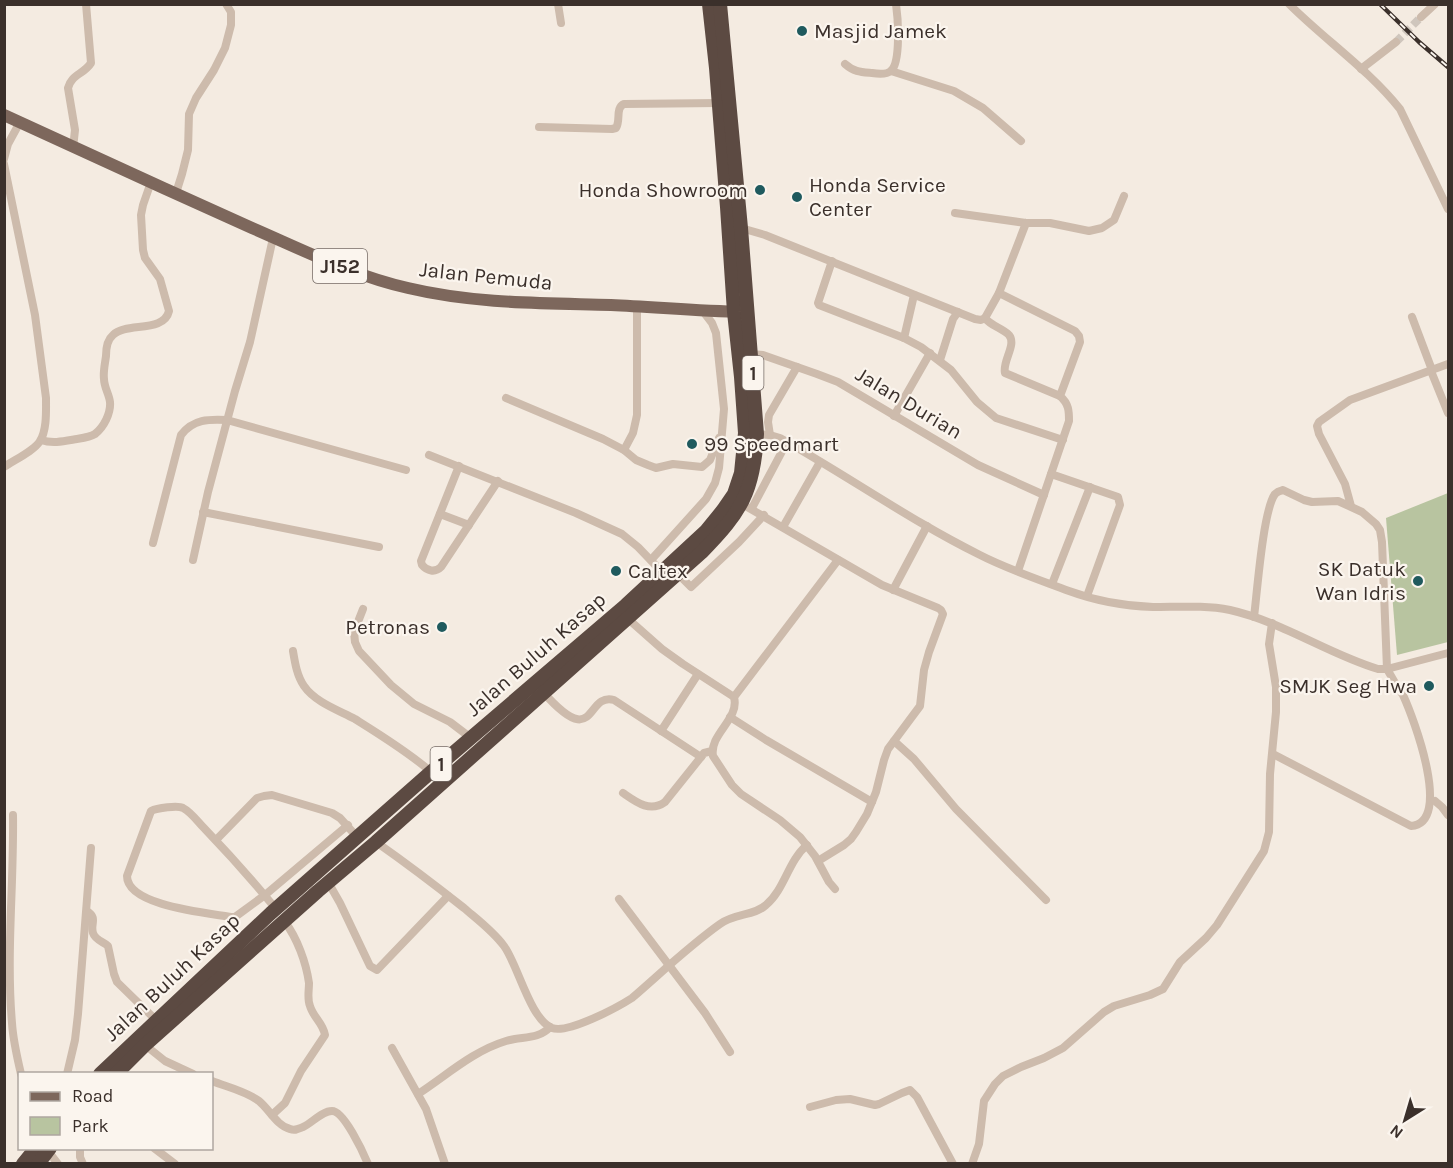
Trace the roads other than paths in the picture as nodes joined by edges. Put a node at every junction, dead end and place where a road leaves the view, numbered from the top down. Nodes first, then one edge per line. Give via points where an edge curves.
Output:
1 (86, 4) edge
2 (226, 4) edge
3 (558, 4) edge
4 (709, 4) edge
5 (720, 4) edge
6 (896, 4) edge
7 (1289, 4) edge
8 (1435, 4) edge
9 (1421, 17) tunnel mouth
10 (561, 23) dead end
11 (1396, 42) tunnel mouth
12 (845, 64) dead end
13 (1361, 69) junction
14 (891, 71) junction
15 (718, 103) junction
16 (4, 115) edge
17 (20, 122) junction
18 (539, 127) dead end
19 (1021, 141) dead end
20 (73, 148) junction
21 (4, 159) edge
22 (4, 164) edge
23 (151, 182) junction
24 (176, 193) junction
25 (1124, 196) dead end
26 (1449, 209) edge
27 (955, 213) dead end
28 (1026, 223) junction
29 (741, 228) junction
30 (273, 238) junction
31 (832, 261) junction
32 (999, 293) junction
33 (914, 295) junction
34 (637, 306) junction
35 (702, 310) junction
36 (740, 312) junction
37 (958, 312) junction
38 (1412, 317) dead end
39 (985, 318) junction
40 (904, 338) junction
41 (930, 353) junction
42 (751, 354) junction
43 (940, 360) junction
44 (1449, 364) edge
45 (797, 367) junction
46 (1432, 370) junction
47 (1060, 396) junction
48 (506, 398) dead end
49 (1449, 413) edge
50 (894, 416) junction
51 (227, 420) junction
52 (722, 430) junction
53 (757, 434) junction
54 (41, 440) junction
55 (1063, 440) junction
56 (787, 442) junction
57 (624, 450) junction
58 (429, 455) dead end
59 (820, 462) junction
60 (459, 466) junction
61 (4, 467) edge
62 (406, 470) dead end
63 (1051, 474) junction
64 (498, 481) junction
65 (1090, 487) junction
66 (1044, 495) junction
67 (747, 506) junction
68 (1351, 506) junction
69 (203, 512) junction
70 (440, 514) junction
71 (764, 515) junction
72 (469, 525) junction
73 (927, 526) junction
74 (783, 527) junction
75 (153, 543) dead end
76 (379, 547) dead end
77 (193, 560) dead end
78 (838, 560) junction
79 (651, 561) junction
80 (1018, 571) junction
81 (662, 572) junction
82 (677, 573) junction
83 (1052, 584) junction
84 (893, 590) junction
85 (1087, 596) junction
86 (363, 609) dead end
87 (1254, 617) junction
88 (627, 618) junction
89 (1272, 623) junction
90 (293, 651) dead end
91 (1449, 653) edge
92 (1387, 669) junction
93 (698, 674) junction
94 (543, 692) junction
95 (734, 697) junction
96 (729, 717) junction
97 (661, 730) junction
98 (471, 738) junction
99 (894, 741) junction
100 (712, 751) junction
101 (1273, 754) junction
102 (700, 756) junction
103 (431, 772) junction
104 (623, 793) dead end
105 (1435, 801) junction
106 (872, 802) junction
107 (13, 815) dead end
108 (1449, 815) edge
109 (348, 825) junction
110 (358, 838) junction
111 (216, 840) junction
112 (376, 842) junction
113 (807, 844) junction
114 (91, 848) dead end
115 (818, 861) junction
116 (328, 882) junction
117 (835, 888) dead end
118 (265, 895) junction
119 (292, 895) junction
120 (448, 896) junction
121 (619, 899) dead end
122 (1046, 900) dead end
123 (303, 905) junction
124 (87, 911) junction
125 (271, 913) junction
126 (281, 925) junction
127 (669, 966) junction
128 (7, 997) edge
129 (156, 1020) junction
130 (550, 1027) junction
131 (145, 1046) junction
132 (392, 1048) dead end
133 (730, 1052) dead end
134 (21, 1072) edge
135 (67, 1072) edge
136 (102, 1072) edge
137 (119, 1072) edge
138 (189, 1072) edge
139 (213, 1081) edge
140 (418, 1094) junction
141 (810, 1107) dead end
142 (272, 1114) junction
143 (43, 1150) edge
144 (44, 1150) edge
145 (45, 1150) edge
146 (155, 1150) edge
147 (23, 1164) edge
148 (38, 1164) edge
149 (58, 1164) edge
150 (175, 1164) edge
151 (368, 1164) edge
152 (445, 1164) edge
153 (953, 1164) edge
154 (972, 1164) edge

1 - 20 street via 91,63 73,77 68,88 75,130
2 - 24 street via 231,12 231,25 225,48 189,114 188,150
3 - 10 street
4 - 15 highway, Jalan Buluh Kasap / 1
5 - 29 highway, Jalan Buluh Kasap / 1
6 - 14 street via 896,60
7 - 13 street
8 - 9 street
11 - 13 street
12 - 14 street via 858,72
13 - 26 street via 1400,109
14 - 19 street via 954,91 983,108
15 - 18 street via 624,104 619,109 619,124 612,129
15 - 36 highway, Jalan Buluh Kasap / 1
16 - 17 main road, Jalan Pemuda / J152
17 - 20 main road, Jalan Pemuda / J152
17 - 21 street
20 - 23 main road, Jalan Pemuda / J152
22 - 54 street via 35,315 45,388
23 - 24 main road, Jalan Pemuda / J152
23 - 54 street via 141,215 143,250 160,279 168,316 157,324 112,335 106,348 104,379 110,411 95,434 54,443
24 - 30 main road, Jalan Pemuda / J152
25 - 28 street via 1114,220 1102,228 1089,231 1050,223
27 - 28 street
28 - 32 street
29 - 31 street
29 - 36 highway, Jalan Buluh Kasap / 1
30 - 34 main road, Jalan Pemuda / J152 via 339,266 408,288 494,301
30 - 51 street
31 - 33 street
31 - 40 street via 819,305
32 - 39 street
32 - 47 street via 1075,330 1079,336
33 - 37 street
33 - 40 street
34 - 35 main road, Jalan Pemuda / J152
34 - 57 street via 638,404 633,433
35 - 36 main road, Jalan Pemuda / J152
35 - 52 street via 716,333 724,408
36 - 42 highway, Jalan Buluh Kasap / 1
36 - 53 highway, Jalan Buluh Kasap / 1 via 741,378
37 - 39 street via 975,319
37 - 43 street
38 - 46 street
39 - 47 street via 1012,341 1005,373
40 - 41 street
41 - 43 street
41 - 50 street
42 - 45 street, Jalan Durian
42 - 53 highway, Jalan Buluh Kasap / 1
43 - 55 street via 990,415
44 - 46 street
45 - 50 street, Jalan Durian via 835,381
45 - 53 street via 768,422
46 - 49 street
46 - 68 street via 1350,400 1319,422 1319,434 1345,484
47 - 55 street via 1069,409
48 - 57 street
50 - 66 street, Jalan Durian via 978,465
51 - 62 street
51 - 69 street
51 - 75 street via 208,419 186,428 181,435
52 - 57 street via 710,460 702,467 673,464 656,468
52 - 79 street via 715,483
53 - 56 street
53 - 67 highway, Jalan Buluh Kasap / 1
53 - 81 highway, Jalan Buluh Kasap / 1 via 734,494 723,510
54 - 61 street
55 - 63 street
56 - 59 street
56 - 67 street
58 - 60 street
59 - 73 street
59 - 74 street
60 - 64 street
60 - 70 street
63 - 65 street
63 - 66 street
64 - 72 street
64 - 79 street via 622,534
65 - 83 street
65 - 85 street via 1118,497 1120,505
66 - 80 street
67 - 71 street
67 - 82 highway, Jalan Buluh Kasap / 1
68 - 87 street via 1333,500 1312,502 1283,490 1275,494 1264,537
68 - 92 street via 1371,518 1380,530
69 - 76 street
69 - 77 street
70 - 72 street
70 - 72 street via 421,561 432,571 441,567
71 - 74 street
71 - 82 street via 691,586
73 - 80 street
73 - 84 street
74 - 78 street
78 - 84 street
78 - 95 street
79 - 81 street
80 - 83 street
81 - 98 highway, Jalan Buluh Kasap / 1
82 - 88 highway, Jalan Buluh Kasap / 1
83 - 85 street
84 - 99 street via 938,608 943,614 924,670 920,706
85 - 87 street via 1136,606 1209,606
86 - 98 street via 354,632 363,656 414,704
87 - 89 street
88 - 93 street
88 - 94 highway, Jalan Buluh Kasap / 1
89 - 92 street via 1370,666
89 - 101 street via 1269,644 1276,687
90 - 103 street via 300,680 315,697
91 - 92 street
92 - 105 street via 1403,694 1426,753
93 - 95 street
93 - 97 street
94 - 97 street via 574,719 585,719 608,698
94 - 112 highway, Jalan Buluh Kasap / 1
95 - 96 street
96 - 100 street
96 - 106 street
97 - 102 street
98 - 103 highway, Jalan Buluh Kasap / 1
99 - 106 street
99 - 122 street
100 - 102 street
100 - 113 street via 736,789
101 - 105 street via 1411,826 1419,826 1430,817
101 - 154 street via 1267,842 1217,925 1180,962 1163,989 1114,1006 1062,1048 1003,1076 984,1101 979,1144
102 - 104 street via 661,805 645,806
103 - 110 highway, Jalan Buluh Kasap / 1
105 - 108 street
106 - 115 street via 851,839
107 - 128 street
109 - 110 street
109 - 111 street via 332,813 264,796 257,798
109 - 118 street
110 - 119 highway, Jalan Buluh Kasap / 1
111 - 118 street
111 - 118 street via 185,809 154,809 127,880 140,894 167,906 231,917
112 - 116 highway, Jalan Buluh Kasap / 1
112 - 120 street
113 - 115 street
113 - 127 street via 765,906 722,923
114 - 124 street
115 - 117 street
116 - 120 street via 370,966 377,970
116 - 123 highway, Jalan Buluh Kasap / 1
118 - 125 street
119 - 123 highway via 293,903
119 - 125 highway, Jalan Buluh Kasap / 1
120 - 130 street via 504,945 537,1014
121 - 127 street
123 - 126 highway, Jalan Buluh Kasap / 1
124 - 129 street via 93,916 93,933 108,946 117,982
124 - 135 street via 76,1033
125 - 126 highway
125 - 129 highway, Jalan Buluh Kasap / 1
126 - 131 highway, Jalan Buluh Kasap / 1
126 - 142 street via 290,928 299,949 308,975 309,1005 325,1035 285,1103
127 - 130 street via 609,1012 565,1028
127 - 133 street
128 - 134 street
129 - 136 highway, Jalan Buluh Kasap / 1
130 - 140 street via 539,1035 489,1047
131 - 137 highway, Jalan Buluh Kasap / 1
131 - 138 street
132 - 140 street
139 - 142 street via 253,1097
140 - 152 street
141 - 153 street via 850,1099 875,1105 910,1090
142 - 151 street via 286,1128 295,1130 326,1112 336,1112
143 - 147 highway
144 - 148 highway
145 - 149 street
146 - 150 street

